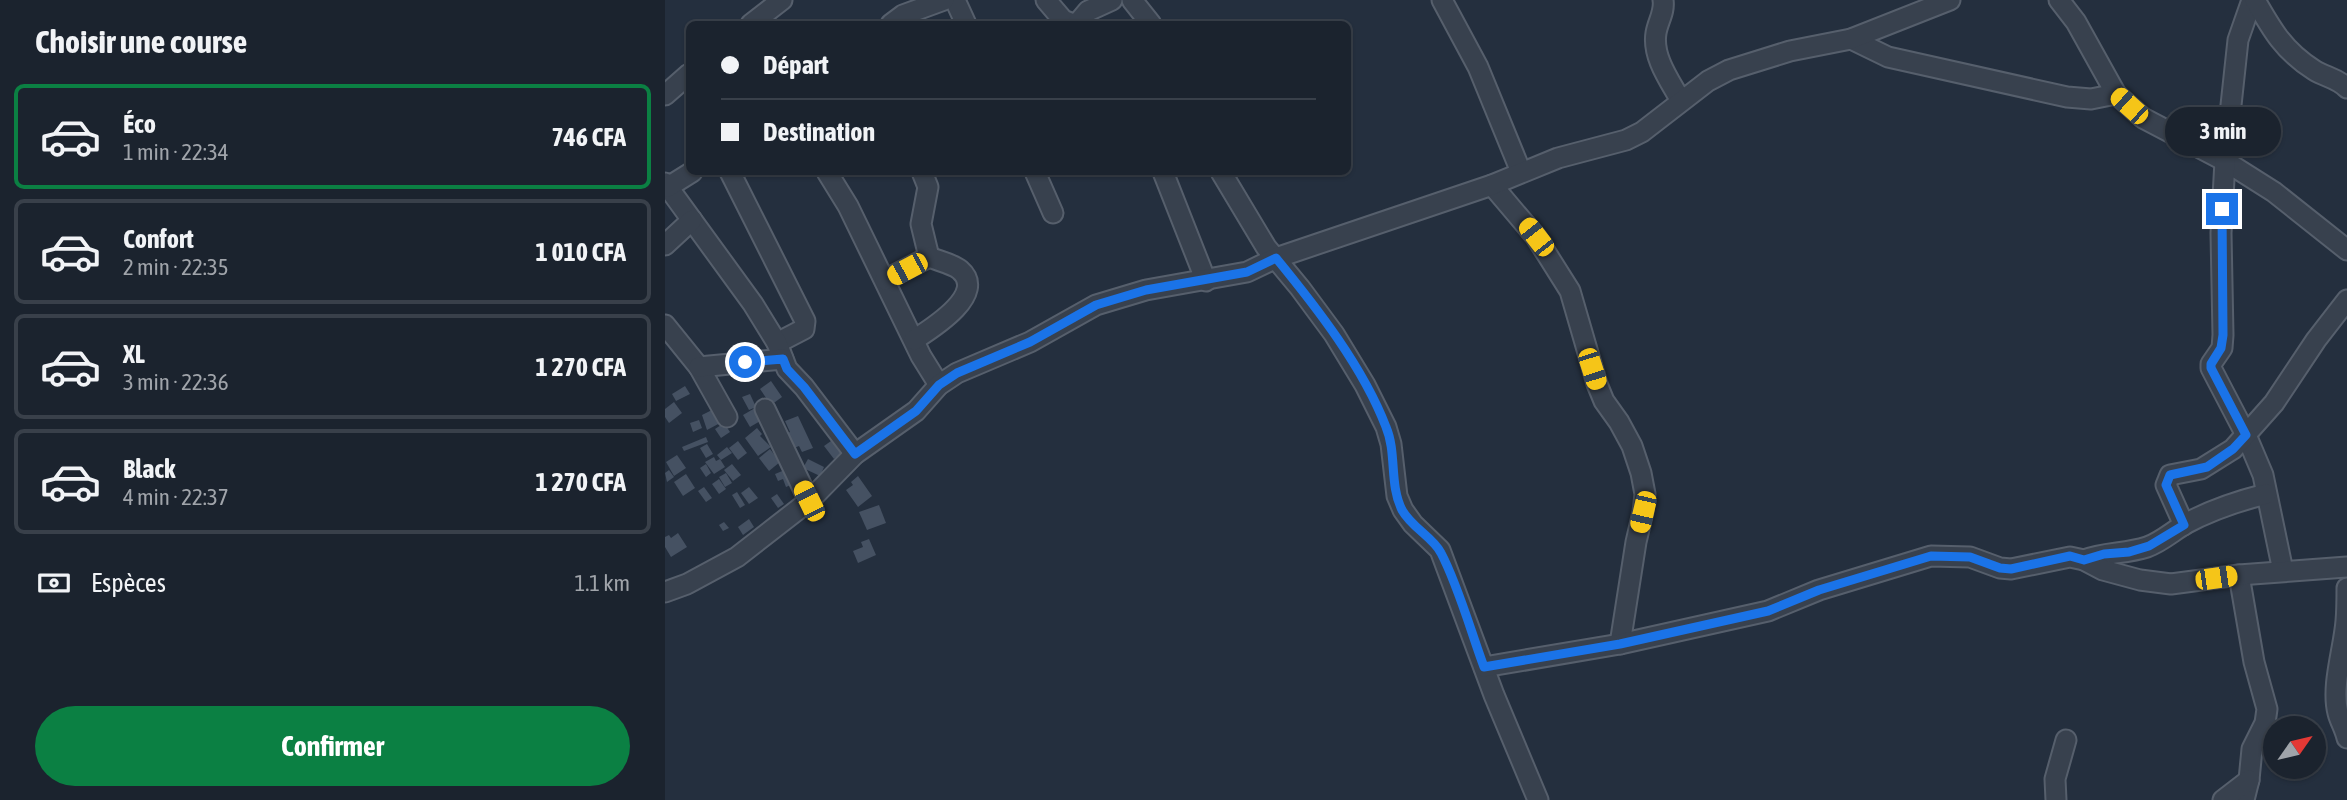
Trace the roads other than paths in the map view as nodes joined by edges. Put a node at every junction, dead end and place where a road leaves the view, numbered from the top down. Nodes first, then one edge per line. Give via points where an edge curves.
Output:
1 (782, 0) edge
2 (944, 0) edge
3 (955, 0) edge
4 (1046, 0) edge
5 (1112, 0) edge
6 (1442, 0) edge
7 (1663, 0) edge
8 (1950, 0) edge
9 (2059, 0) edge
10 (2254, 0) edge
11 (1131, 1) edge
12 (755, 21) edge
13 (895, 21) edge
14 (964, 21) edge
15 (1066, 21) edge
16 (1078, 21) edge
17 (1148, 21) edge
18 (1851, 39) junction
19 (686, 77) edge
20 (2347, 88) edge
21 (2116, 94) junction
22 (665, 95) edge
23 (1681, 101) junction
24 (2225, 161) junction
25 (1521, 172) junction
26 (686, 175) edge
27 (732, 175) edge
28 (829, 175) edge
29 (923, 175) edge
30 (1038, 175) edge
31 (1164, 175) edge
32 (1223, 175) edge
33 (667, 185) edge
34 (1492, 185) junction
35 (1053, 213) dead end
36 (692, 220) junction
37 (665, 245) edge
38 (2347, 250) edge
39 (929, 257) junction
40 (1276, 258) junction
41 (885, 280) junction
42 (1206, 281) junction
43 (2347, 300) edge
44 (665, 325) edge
45 (914, 340) junction
46 (780, 351) junction
47 (699, 367) junction
48 (939, 385) junction
49 (765, 409) dead end
50 (727, 417) dead end
51 (2246, 435) junction
52 (855, 454) junction
53 (2266, 494) junction
54 (809, 501) junction
55 (2184, 525) junction
56 (2084, 560) junction
57 (2347, 567) edge
58 (2283, 571) junction
59 (2239, 575) junction
60 (2347, 588) edge
61 (665, 592) edge
62 (1620, 644) junction
63 (1484, 667) junction
64 (2347, 738) edge
65 (2066, 740) dead end
66 (2249, 780) junction
67 (1538, 800) edge
68 (2056, 800) edge
69 (2223, 800) edge
70 (2244, 800) edge

1 - 12 street
2 - 13 street
3 - 14 street
4 - 15 street
5 - 16 street
6 - 25 street via 1478,67
7 - 23 street via 1654,42
8 - 18 street
9 - 21 street
10 - 20 street via 2291,55
10 - 24 street via 2238,40
11 - 17 street
18 - 21 street via 1888,57 2067,97
18 - 23 street via 1728,69
19 - 22 street
21 - 24 street via 2143,118
23 - 25 street via 1626,140
24 - 38 street via 2274,192
24 - 51 street via 2223,335 2211,368
25 - 34 street
26 - 33 street
27 - 46 street via 805,321 804,329
28 - 41 street
29 - 39 street via 928,187 921,224
30 - 35 street
31 - 42 street
32 - 40 street
33 - 36 street
34 - 40 street
34 - 62 street via 1536,237 1570,291 1597,384 1632,446 1641,473 1643,512
36 - 37 street
36 - 46 street
39 - 41 street
39 - 45 street via 959,269 966,278 967,295 939,324
40 - 42 street via 1247,272
40 - 63 street via 1365,385 1391,444 1397,496 1413,524 1440,550
41 - 45 street
42 - 48 street via 1146,290 1096,305
43 - 51 street
44 - 47 street
45 - 48 street
46 - 47 street
46 - 52 street via 787,369
47 - 50 street
48 - 52 street via 916,411
49 - 54 street
51 - 53 street
51 - 55 street via 2207,467 2170,475 2166,485
52 - 54 street
53 - 55 street via 2231,503
53 - 58 street
54 - 61 street via 737,557
55 - 56 street via 2149,546
56 - 59 street via 2103,570 2171,584
56 - 62 street via 2070,556 2011,569 1970,557 1931,556 1819,590 1768,611
57 - 58 street
58 - 59 street
59 - 66 street via 2267,709 2252,749
60 - 64 street via 2337,701
62 - 63 street
63 - 67 street
65 - 68 street via 2055,779
66 - 69 street
66 - 70 street

